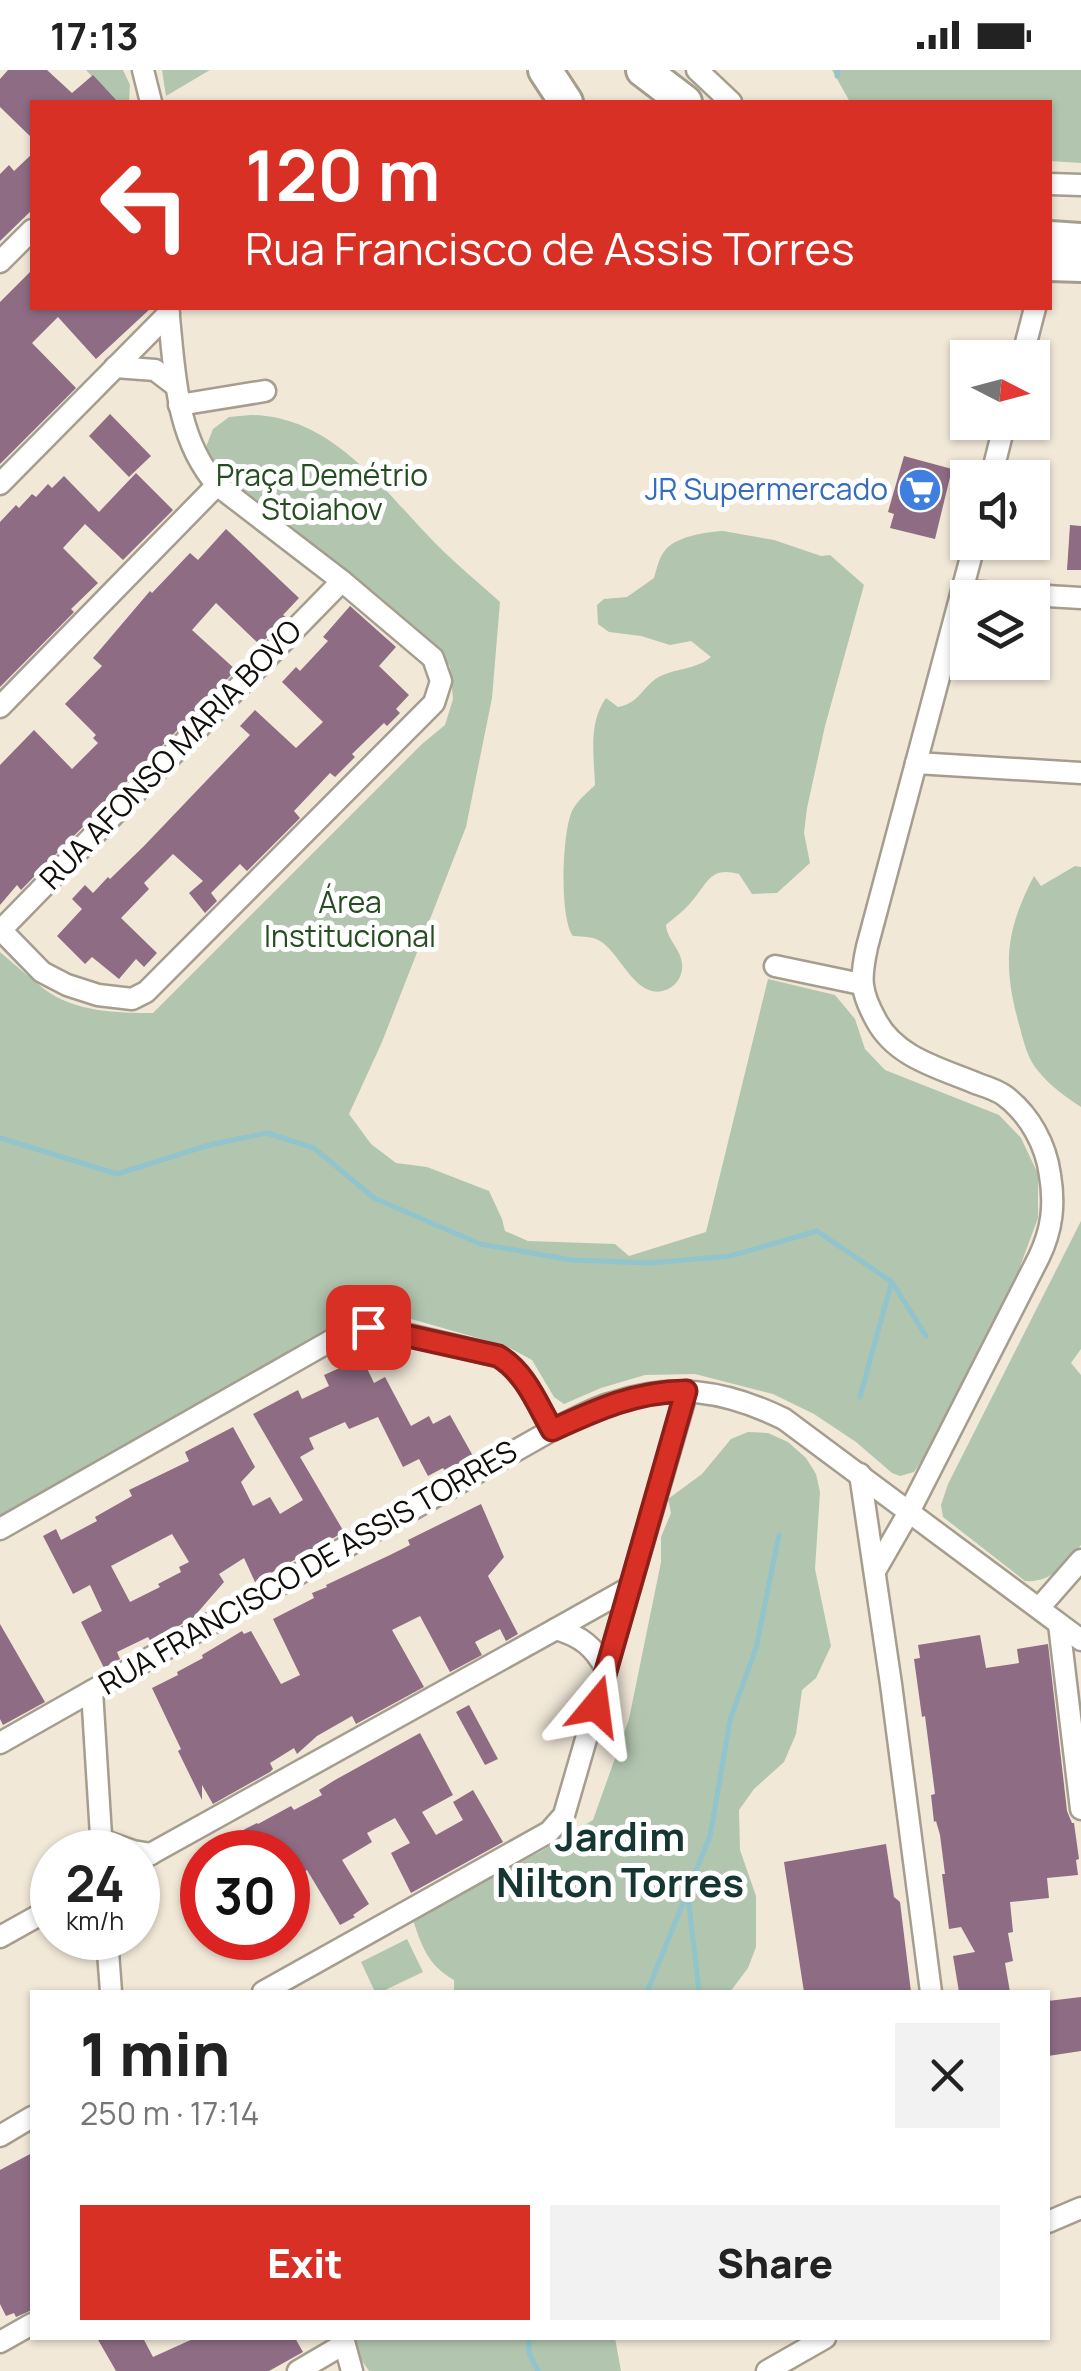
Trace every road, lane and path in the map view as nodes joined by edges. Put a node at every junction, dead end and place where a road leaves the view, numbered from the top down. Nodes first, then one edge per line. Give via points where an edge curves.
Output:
1 (143, 70) edge
2 (545, 70) edge
3 (697, 70) edge
4 (649, 82) edge
5 (150, 100) edge
6 (565, 100) edge
7 (681, 100) edge
8 (729, 100) edge
9 (1052, 184) edge
10 (1081, 185) edge
11 (30, 232) edge
12 (1052, 238) edge
13 (1081, 240) edge
14 (0, 262) edge
15 (1052, 264) edge
16 (1081, 265) edge
17 (168, 310) edge
18 (1034, 310) edge
19 (1027, 340) edge
20 (115, 367) junction
21 (265, 391) dead end
22 (177, 396) junction
23 (0, 484) edge
24 (217, 485) junction
25 (342, 581) junction
26 (1050, 596) edge
27 (1081, 598) edge
28 (950, 638) edge
29 (0, 707) edge
30 (916, 763) junction
31 (1081, 772) edge
32 (0, 930) edge
33 (775, 966) dead end
34 (861, 984) junction
35 (686, 1391) junction
36 (552, 1430) junction
37 (860, 1474) junction
38 (910, 1512) junction
39 (0, 1529) edge
40 (1081, 1560) edge
41 (875, 1571) junction
42 (629, 1588) junction
43 (1038, 1608) junction
44 (1058, 1624) junction
45 (556, 1629) junction
46 (1081, 1640) edge
47 (606, 1669) junction
48 (92, 1691) junction
49 (1074, 1695) edge
50 (0, 1743) edge
51 (1081, 1809) edge
52 (101, 1830) edge
53 (160, 1848) edge
54 (30, 1920) edge
55 (0, 1937) edge
56 (109, 1960) edge
57 (111, 1990) edge
58 (272, 1990) edge
59 (931, 1990) edge
60 (30, 2118) edge
61 (0, 2136) edge
62 (1081, 2208) edge
63 (1050, 2221) edge
64 (30, 2325) edge
65 (822, 2340) edge
66 (343, 2341) edge
67 (0, 2342) edge
68 (298, 2371) edge
69 (352, 2371) edge
70 (766, 2371) edge

1 - 5 street
2 - 6 main road
3 - 8 street
4 - 7 main road
9 - 10 street
11 - 14 street
12 - 13 main road
15 - 16 main road
17 - 20 street
17 - 22 street
18 - 19 street
20 - 22 street via 154,370
20 - 23 street
21 - 22 street
22 - 24 street via 202,468
24 - 25 street
24 - 29 street
25 - 32 street, RUA AFONSO MARIA BOVO
25 - 32 street via 433,658 441,681 434,702 146,992 132,999 67,985 42,972
26 - 27 street
28 - 30 street
30 - 31 street
30 - 34 street
33 - 34 street
34 - 38 street via 896,1046 1002,1094 1020,1109 1043,1149 1053,1191 1048,1238
35 - 36 street, RUA FRANCISCO DE ASSIS TORRES via 607,1404
35 - 37 street, RUA FRANCISCO DE ASSIS TORRES via 757,1406
35 - 42 street
36 - 39 street via 521,1375 498,1356 355,1328
36 - 48 street, RUA FRANCISCO DE ASSIS TORRES
37 - 38 street, RUA FRANCISCO DE ASSIS TORRES
37 - 41 street
38 - 41 street
38 - 43 street, RUA FRANCISCO DE ASSIS TORRES
40 - 43 street
41 - 59 street
42 - 45 street
42 - 47 street
43 - 44 street, RUA FRANCISCO DE ASSIS TORRES
44 - 46 street, RUA FRANCISCO DE ASSIS TORRES
44 - 49 street
45 - 47 street via 576,1634
45 - 53 street
47 - 58 street via 564,1815 550,1832
48 - 50 street, RUA FRANCISCO DE ASSIS TORRES
48 - 52 street
49 - 51 street
54 - 55 street
56 - 57 street
60 - 61 street
62 - 63 street
64 - 67 street
65 - 70 street
66 - 68 street
66 - 69 street

